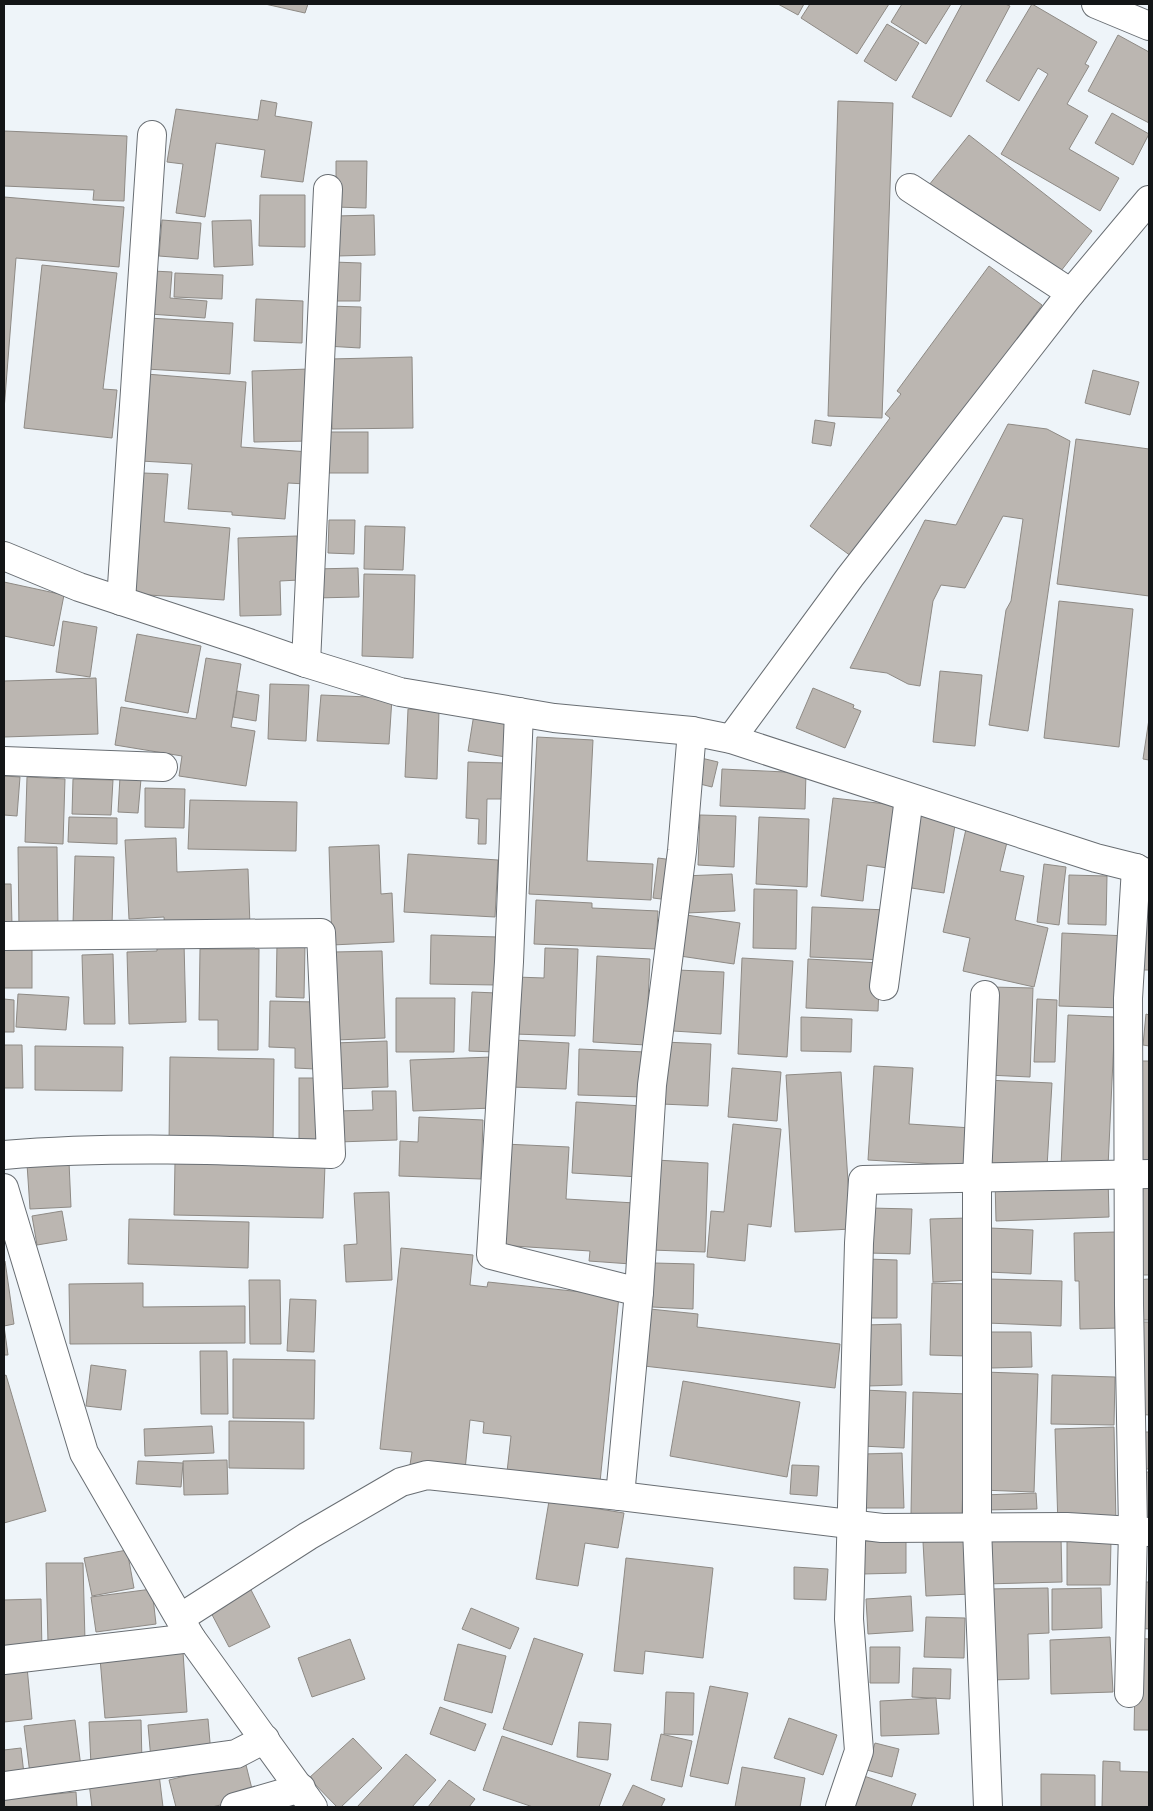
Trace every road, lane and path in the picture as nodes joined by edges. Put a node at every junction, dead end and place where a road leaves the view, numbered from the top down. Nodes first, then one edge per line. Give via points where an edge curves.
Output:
1 (1096, 4) edge
2 (1149, 26) edge
3 (152, 135) dead end
4 (910, 188) dead end
5 (328, 189) dead end
6 (1149, 200) edge
7 (1071, 293) junction
8 (4, 556) edge
9 (121, 601) junction
10 (306, 663) junction
11 (518, 712) junction
12 (692, 731) junction
13 (731, 739) junction
14 (4, 761) edge
15 (163, 767) dead end
16 (909, 798) junction
17 (1143, 871) edge
18 (4, 936) edge
19 (884, 986) dead end
20 (985, 996) dead end
21 (4, 1155) edge
22 (1139, 1174) edge
23 (976, 1179) junction
24 (4, 1188) edge
25 (640, 1292) junction
26 (620, 1496) junction
27 (851, 1524) junction
28 (976, 1528) junction
29 (1141, 1532) edge
30 (186, 1628) junction
31 (4, 1660) edge
32 (1129, 1693) dead end
33 (265, 1739) junction
34 (4, 1786) edge
35 (305, 1800) edge
36 (235, 1807) edge
37 (840, 1807) edge
38 (988, 1807) edge

1 - 2 street
3 - 9 street
4 - 7 street
5 - 10 street
6 - 7 street
7 - 13 street via 850,577
8 - 9 street
9 - 10 street
10 - 11 street via 400,692
11 - 12 street
11 - 25 street via 509,962 491,1256
12 - 13 street
12 - 25 street via 682,851 652,1085
13 - 16 street
14 - 15 street
16 - 17 street
16 - 19 street
17 - 22 street via 1128,998
18 - 21 street via 321,934 331,1154 192,1149
20 - 23 street
22 - 23 street
22 - 29 street via 1129,1304
23 - 27 street via 863,1180
23 - 28 street
24 - 30 street via 84,1453
25 - 26 street
26 - 27 street
26 - 30 street via 427,1475 400,1482 308,1536
27 - 28 street via 882,1528
27 - 37 street via 849,1620 858,1751
28 - 29 street via 1067,1527
28 - 38 street
29 - 32 street
30 - 31 street
30 - 33 street
33 - 34 street via 236,1754
33 - 35 street
35 - 36 street

